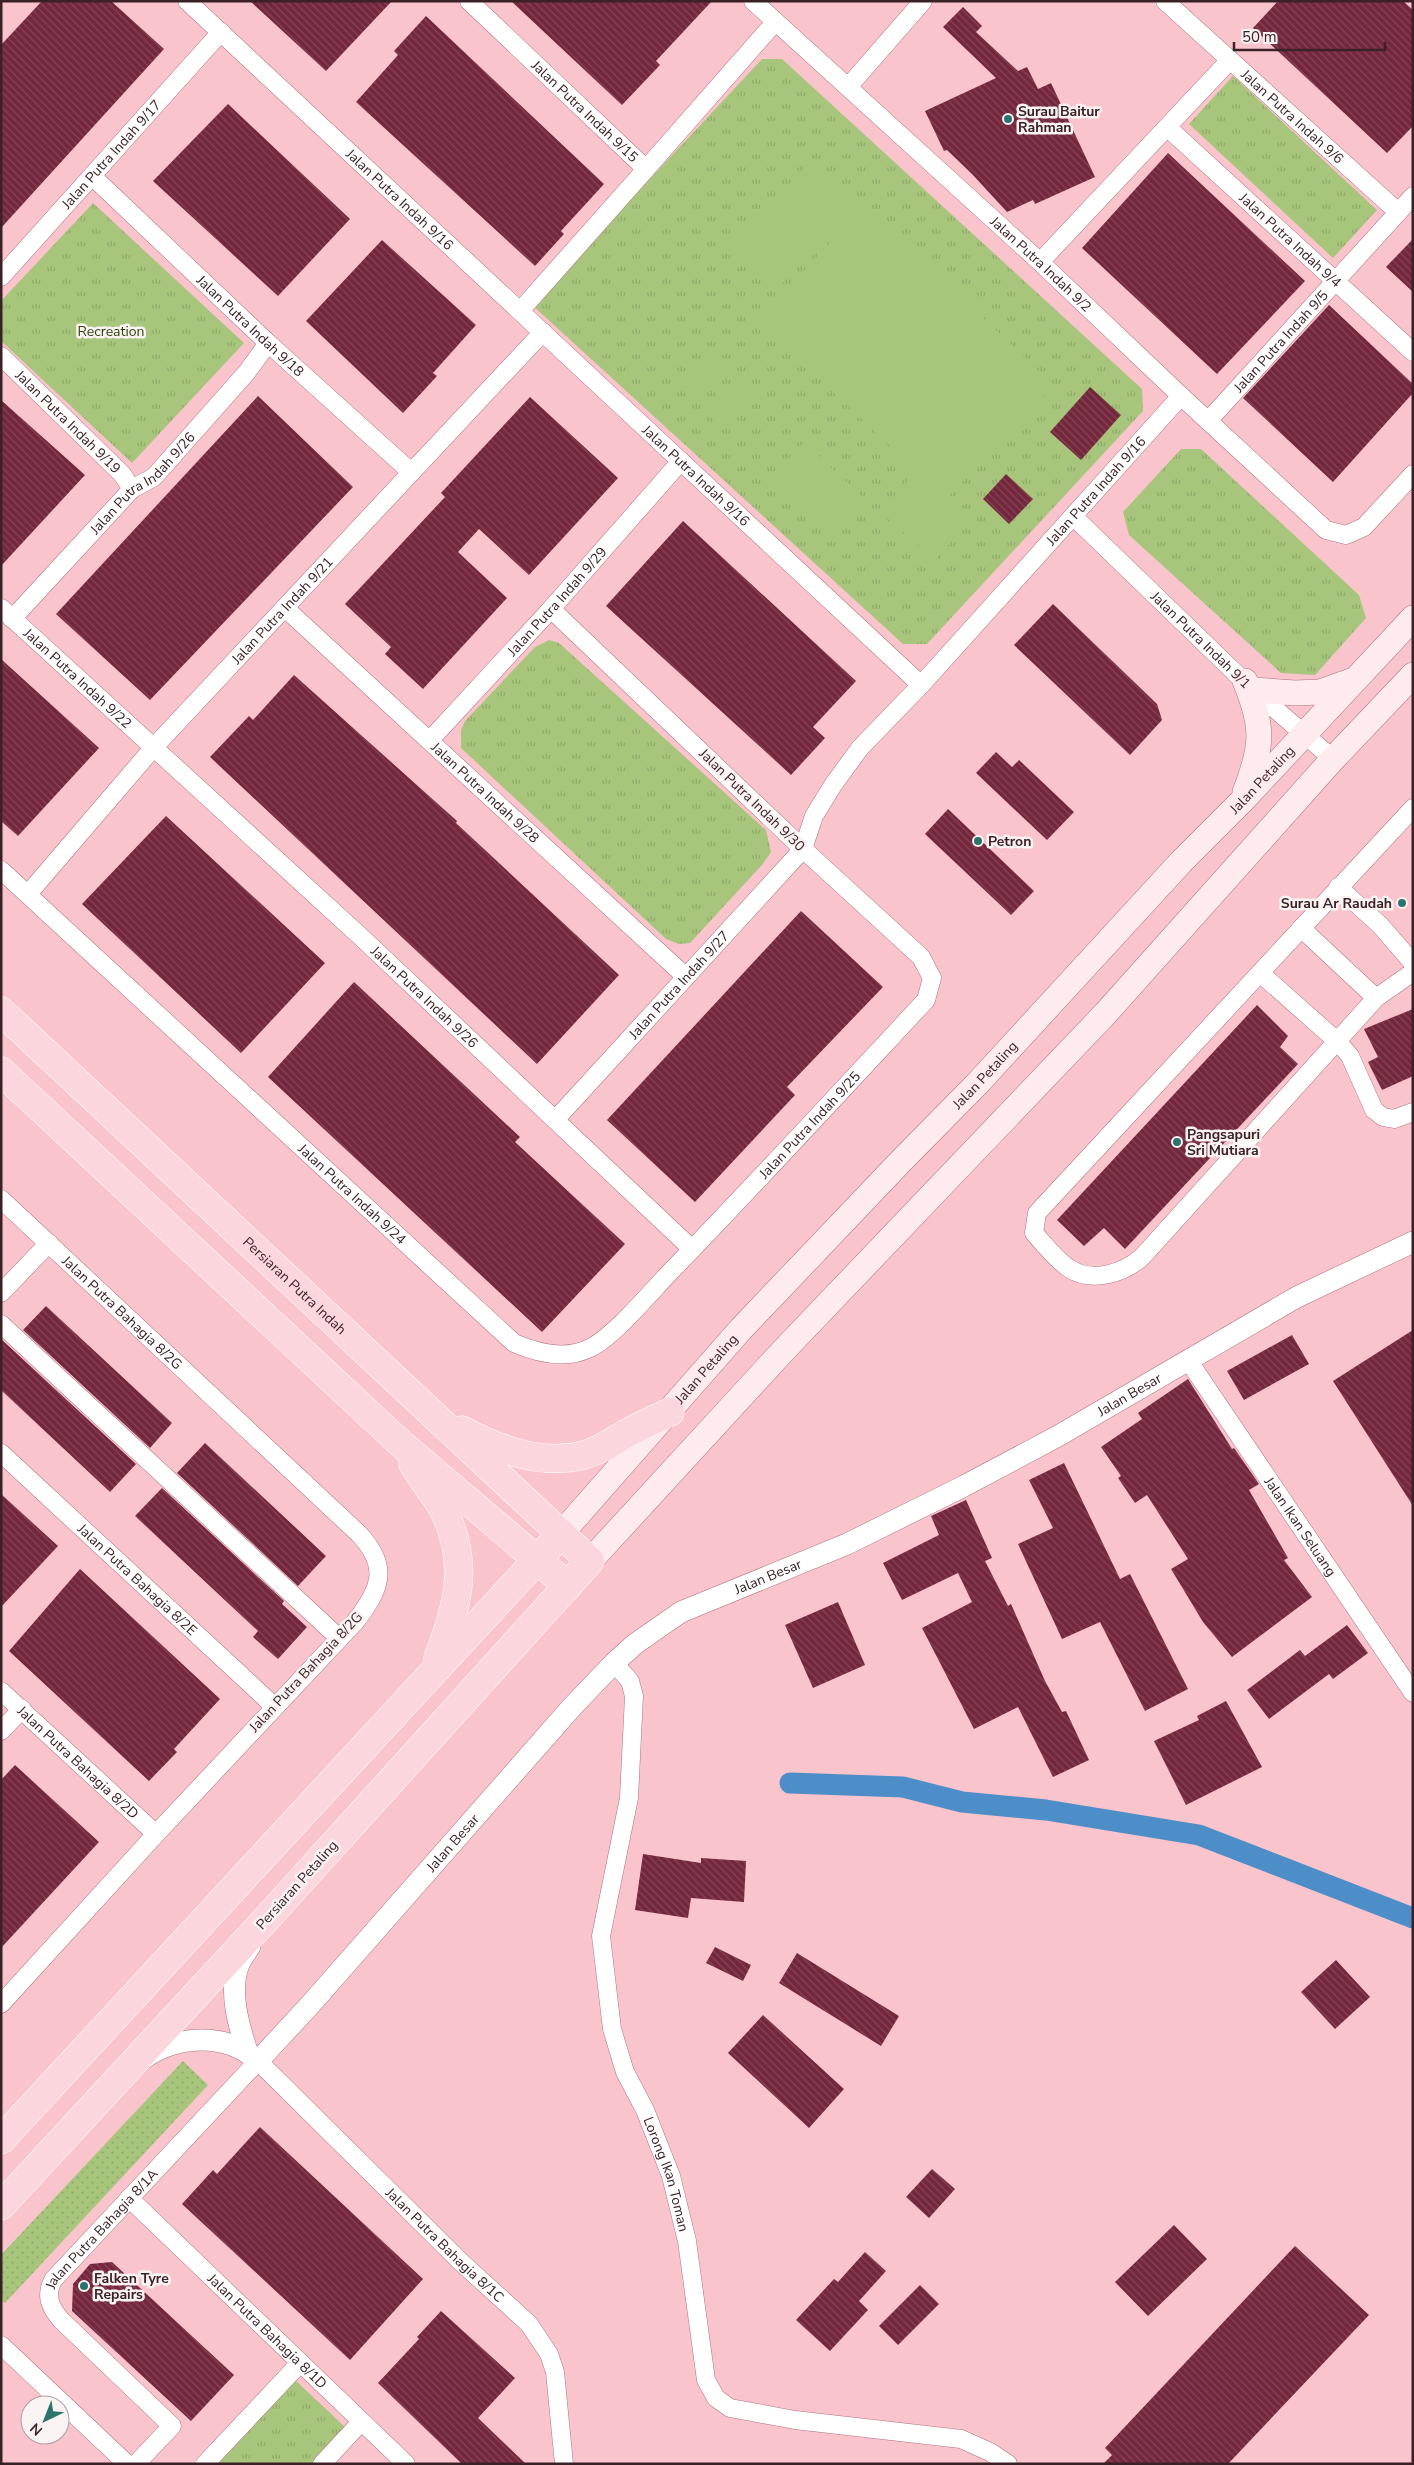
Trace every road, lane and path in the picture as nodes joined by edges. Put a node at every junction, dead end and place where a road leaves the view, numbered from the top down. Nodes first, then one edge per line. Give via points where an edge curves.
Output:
1 (186, 1) edge
2 (469, 1) edge
3 (753, 1) edge
4 (923, 1) edge
5 (1165, 1) edge
6 (775, 22) junction
7 (221, 32) junction
8 (1230, 60) junction
9 (848, 87) junction
10 (1168, 128) junction
11 (646, 169) junction
12 (92, 176) junction
13 (1413, 196) edge
14 (1398, 212) junction
15 (1040, 262) junction
16 (1, 277) edge
17 (1337, 282) junction
18 (520, 311) junction
19 (543, 332) junction
20 (268, 344) junction
21 (1413, 352) edge
22 (1, 356) edge
23 (1181, 396) junction
24 (1208, 421) junction
25 (681, 461) junction
26 (411, 472) junction
27 (1413, 474) edge
28 (132, 489) junction
29 (1074, 516) junction
30 (286, 609) junction
31 (551, 609) junction
32 (7, 614) edge
33 (1413, 618) edge
34 (1413, 675) edge
35 (1352, 681) junction
36 (921, 685) junction
37 (1249, 686) junction
38 (1304, 734) junction
39 (430, 740) junction
40 (154, 747) junction
41 (1333, 759) junction
42 (1242, 801) junction
43 (1413, 808) edge
44 (803, 849) junction
45 (1, 870) edge
46 (1338, 887) junction
47 (28, 894) junction
48 (1301, 928) junction
49 (1413, 964) edge
50 (1413, 972) edge
51 (1260, 973) junction
52 (685, 976) junction
53 (1376, 998) junction
54 (926, 1000) joint
55 (1, 1011) edge
56 (1338, 1042) junction
57 (1, 1071) edge
58 (1413, 1112) edge
59 (556, 1119) junction
60 (1, 1199) edge
61 (1413, 1242) edge
62 (49, 1243) junction
63 (692, 1249) junction
64 (1, 1293) edge
65 (1, 1324) edge
66 (1188, 1360) junction
67 (427, 1407) junction
68 (670, 1412) junction
69 (398, 1441) junction
70 (1, 1453) edge
71 (560, 1534) junction
72 (538, 1559) junction
73 (590, 1561) junction
74 (568, 1586) junction
75 (339, 1638) junction
76 (614, 1663) junction
77 (433, 1672) junction
78 (1, 1691) edge
79 (1413, 1693) edge
80 (274, 1706) junction
81 (22, 1709) junction
82 (1, 1731) edge
83 (156, 1834) junction
84 (269, 1916) junction
85 (1, 2004) edge
86 (252, 2056) junction
87 (131, 2066) junction
88 (1, 2140) edge
89 (129, 2198) junction
90 (6, 2205) edge
91 (1, 2345) edge
92 (300, 2363) junction
93 (361, 2422) junction
94 (128, 2464) edge
95 (136, 2464) edge
96 (205, 2464) edge
97 (322, 2464) edge
98 (406, 2464) edge
99 (564, 2464) edge
100 (1008, 2464) edge

1 - 7 street, Jalan Putra Indah 9/16
2 - 11 street, Jalan Putra Indah 9/15
3 - 6 street, Jalan Putra Indah 9/2
4 - 9 street
5 - 8 street, Jalan Putra Indah 9/6
6 - 9 street, Jalan Putra Indah 9/2
6 - 11 street, Jalan Putra Indah 9/15
7 - 12 street, Jalan Putra Indah 9/17
7 - 18 street, Jalan Putra Indah 9/16
8 - 10 street
8 - 14 street, Jalan Putra Indah 9/6
9 - 15 street, Jalan Putra Indah 9/2
10 - 15 street
10 - 17 street, Jalan Putra Indah 9/4
11 - 18 street
12 - 16 street, Jalan Putra Indah 9/17
12 - 20 street, Jalan Putra Indah 9/18
13 - 14 street, Jalan Putra Indah 9/5
14 - 17 street, Jalan Putra Indah 9/5
15 - 23 street, Jalan Putra Indah 9/2
17 - 21 street, Jalan Putra Indah 9/4
17 - 24 street, Jalan Putra Indah 9/5
18 - 19 street, Jalan Putra Indah 9/16
19 - 25 street, Jalan Putra Indah 9/16
19 - 26 street, Jalan Putra Indah 9/21
20 - 26 street, Jalan Putra Indah 9/18
20 - 28 street, Jalan Putra Indah 9/26 via 154,477
22 - 28 street, Jalan Putra Indah 9/19 via 122,474
23 - 24 street, Jalan Putra Indah 9/2
23 - 29 street, Jalan Putra Indah 9/16
24 - 27 street, Jalan Putra Indah 9/2 via 1326,530 1346,535 1364,527
25 - 31 street, Jalan Putra Indah 9/29
25 - 36 street, Jalan Putra Indah 9/16
26 - 30 street, Jalan Putra Indah 9/21
28 - 32 street, Jalan Putra Indah 9/26
29 - 36 street, Jalan Putra Indah 9/16
29 - 37 street, Jalan Putra Indah 9/1
30 - 39 street, Jalan Putra Indah 9/28
30 - 40 street, Jalan Putra Indah 9/21
31 - 39 street, Jalan Putra Indah 9/29
31 - 44 street, Jalan Putra Indah 9/30
32 - 40 street, Jalan Putra Indah 9/22
33 - 35 main road, Jalan Petaling
34 - 41 main road
35 - 37 main road via 1320,692 1294,693
35 - 38 main road, Jalan Petaling
36 - 44 street via 860,748 833,784 814,816
37 - 38 street, Jalan Putra Indah 9/1
37 - 42 main road via 1260,728 1255,767
38 - 41 street, Jalan Putra Indah 9/1
38 - 42 main road, Jalan Petaling
39 - 52 street, Jalan Putra Indah 9/28
40 - 47 street, Jalan Putra Indah 9/21
40 - 59 street, Jalan Putra Indah 9/26
41 - 73 main road via 1105,1014 782,1352
42 - 68 main road, Jalan Petaling via 1181,862 978,1084 741,1329
43 - 46 street
44 - 52 street, Jalan Putra Indah 9/27
44 - 54 street, Jalan Putra Indah 9/30 via 921,957 932,978
45 - 47 street, Jalan Putra Indah 9/24
46 - 48 street
46 - 49 street via 1380,925
47 - 63 street, Jalan Putra Indah 9/24 via 514,1343 547,1354 579,1353 593,1347
48 - 51 street
48 - 53 street
50 - 53 street
51 - 56 street
51 - 56 street via 1037,1213 1034,1233 1070,1269 1083,1274 1114,1274 1130,1268
52 - 59 street, Jalan Putra Indah 9/27
53 - 56 street
54 - 63 street, Jalan Putra Indah 9/25
55 - 67 main road, Persiaran Putra Indah
56 - 58 street via 1350,1056 1374,1110 1383,1117 1394,1119
57 - 69 main road
59 - 63 street, Jalan Putra Indah 9/26
60 - 62 street, Jalan Putra Bahagia 8/2G
61 - 66 street, Jalan Besar via 1297,1297
62 - 64 street
62 - 75 street, Jalan Putra Bahagia 8/2G via 371,1546 380,1571 377,1587 370,1603
65 - 75 street
66 - 76 street, Jalan Besar via 1058,1436 947,1495 847,1544 681,1612
66 - 79 street, Jalan Ikan Seluang
67 - 68 main road via 463,1431 497,1446 551,1458 584,1456
67 - 71 main road, Persiaran Putra Indah
68 - 71 main road, Jalan Petaling
69 - 72 main road
69 - 77 main road via 441,1507 458,1552 456,1601 450,1628
70 - 80 street, Jalan Putra Bahagia 8/2E
71 - 72 main road
71 - 73 main road, Persiaran Putra Indah
72 - 74 main road
72 - 77 main road
73 - 74 main road, Persiaran Petaling
74 - 84 main road, Persiaran Petaling
75 - 80 street, Jalan Putra Bahagia 8/2G
76 - 86 street, Jalan Besar via 310,2005
76 - 100 street, Lorong Ikan Toman via 630,1681 634,1696 629,1798 600,1936 612,2029 625,2072 645,2110 673,2185 687,2240 706,2380 716,2398 730,2408 794,2420 960,2439
77 - 88 main road
78 - 81 street, Jalan Putra Bahagia 8/2D
80 - 83 street, Jalan Putra Bahagia 8/2G
81 - 82 street
81 - 83 street, Jalan Putra Bahagia 8/2D
83 - 85 street, Jalan Putra Bahagia 8/2G
84 - 86 street via 238,1966 235,1986 239,2026
84 - 87 main road, Persiaran Petaling
86 - 87 street via 208,2040 189,2039 153,2052
86 - 89 street, Jalan Putra Bahagia 8/1A
86 - 99 street, Jalan Putra Bahagia 8/1C via 462,2263 529,2324 549,2354 554,2372
87 - 90 main road, Persiaran Petaling
89 - 92 street, Jalan Putra Bahagia 8/1D
89 - 95 street, Jalan Putra Bahagia 8/1A via 53,2280 47,2291 49,2301 61,2320 172,2426
91 - 94 street
92 - 93 street, Jalan Putra Bahagia 8/1D
92 - 96 street
93 - 97 street
93 - 98 street, Jalan Putra Bahagia 8/1D

